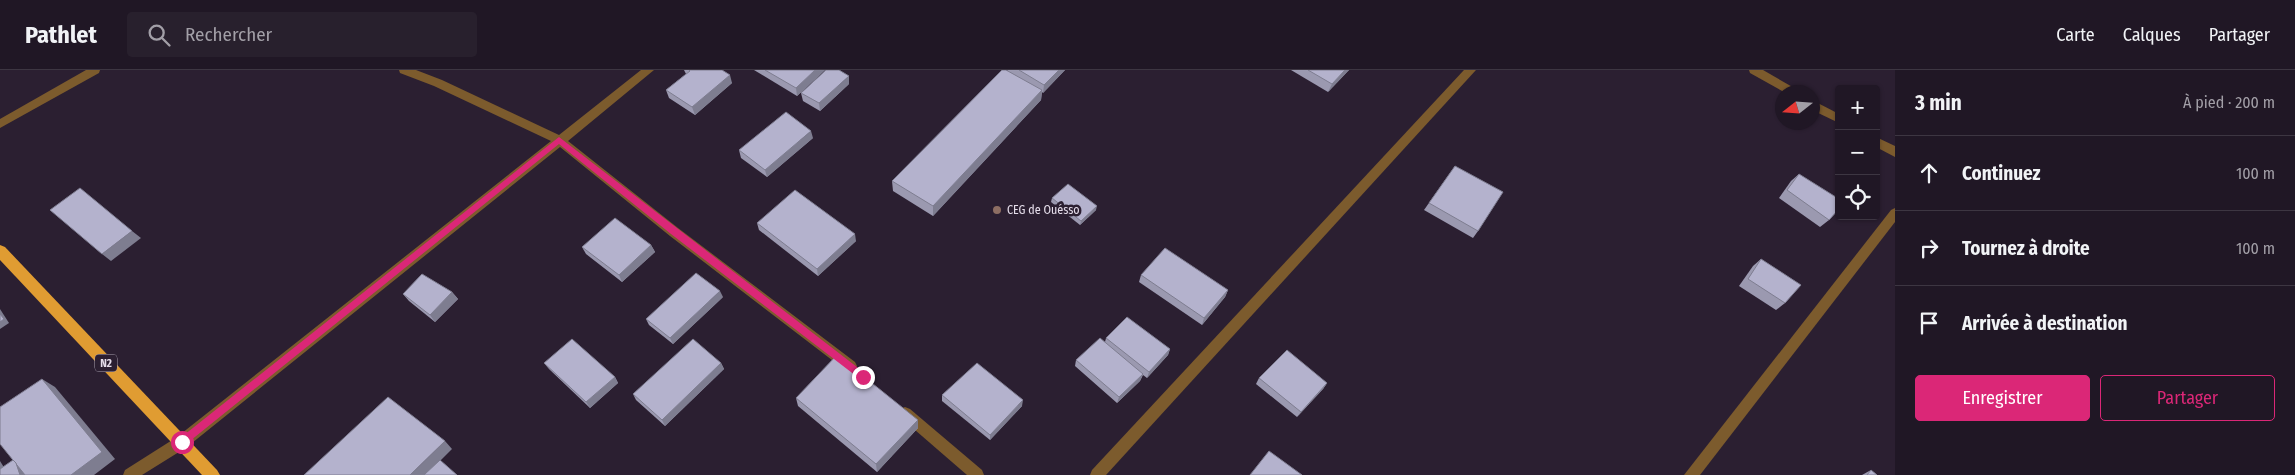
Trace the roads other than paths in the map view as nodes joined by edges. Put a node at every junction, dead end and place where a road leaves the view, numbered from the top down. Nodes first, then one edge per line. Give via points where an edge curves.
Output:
1 (95, 70) edge
2 (404, 70) edge
3 (649, 70) edge
4 (1471, 70) edge
5 (1754, 70) edge
6 (1780, 85) edge
7 (1820, 108) edge
8 (1835, 117) edge
9 (0, 124) edge
10 (559, 140) junction
11 (1880, 143) edge
12 (1895, 152) edge
13 (1895, 213) edge
14 (0, 251) edge
15 (863, 377) edge
16 (899, 407) edge
17 (182, 442) junction
18 (130, 475) edge
19 (212, 475) edge
20 (977, 475) edge
21 (1098, 475) edge
22 (1691, 475) edge

1 - 9 street
2 - 10 street
3 - 10 street
4 - 21 street
5 - 6 street
7 - 8 street
10 - 15 street
10 - 17 street
11 - 12 street
13 - 22 street
14 - 17 highway, N2
16 - 20 street
17 - 18 street
17 - 19 highway, N2

